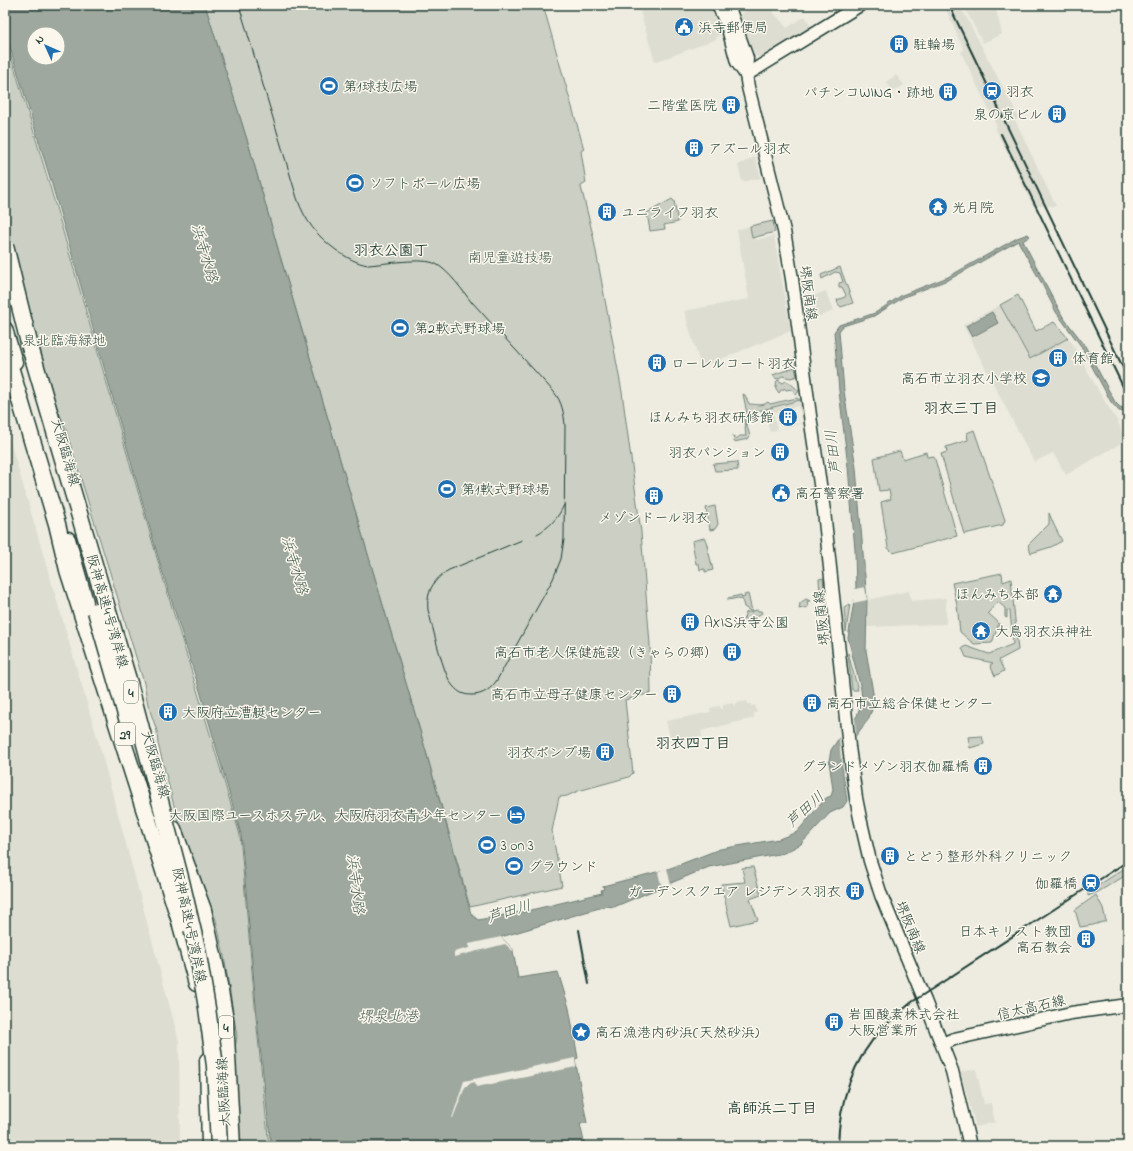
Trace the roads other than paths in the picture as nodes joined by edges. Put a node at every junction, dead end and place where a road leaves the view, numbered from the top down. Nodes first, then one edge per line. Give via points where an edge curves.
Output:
1 (718, 5) edge
2 (728, 5) edge
3 (860, 5) edge
4 (746, 74) junction
5 (5, 246) edge
6 (5, 251) edge
7 (5, 294) edge
8 (5, 329) edge
9 (5, 350) edge
10 (173, 828) junction
11 (181, 924) junction
12 (1128, 1005) edge
13 (942, 1044) junction
14 (209, 1146) edge
15 (219, 1146) edge
16 (226, 1146) edge
17 (232, 1146) edge
18 (970, 1146) edge

1 - 4 main road, 堺阪南線 via 727,25 737,62
2 - 4 main road, 堺阪南線 via 747,58
3 - 4 main road
4 - 13 main road, 堺阪南線 via 784,231 792,279 824,511 856,800 881,895
5 - 15 highway, 阪神高速4号湾岸線 / 4, bridge via 32,354 129,683 181,881 197,949 207,1008 215,1066
6 - 10 main road, 大阪臨海線 / 29 via 152,748
7 - 11 highway, 阪神高速4号湾岸線 / 4, bridge via 143,775
8 - 14 main road, 大阪臨海線 / 29 via 191,964 199,998 207,1064
9 - 11 highway, 4, bridge via 92,651
10 - 16 main road, 大阪臨海線 / 29 via 198,924 215,1009 222,1057
10 - 17 highway, 4 via 203,910 216,969 225,1020
11 - 14 highway, 阪神高速4号湾岸線 / 4 via 204,1049
12 - 13 main road, 信太高石線 via 1071,1012
13 - 18 main road, 堺阪南線 via 952,1071

